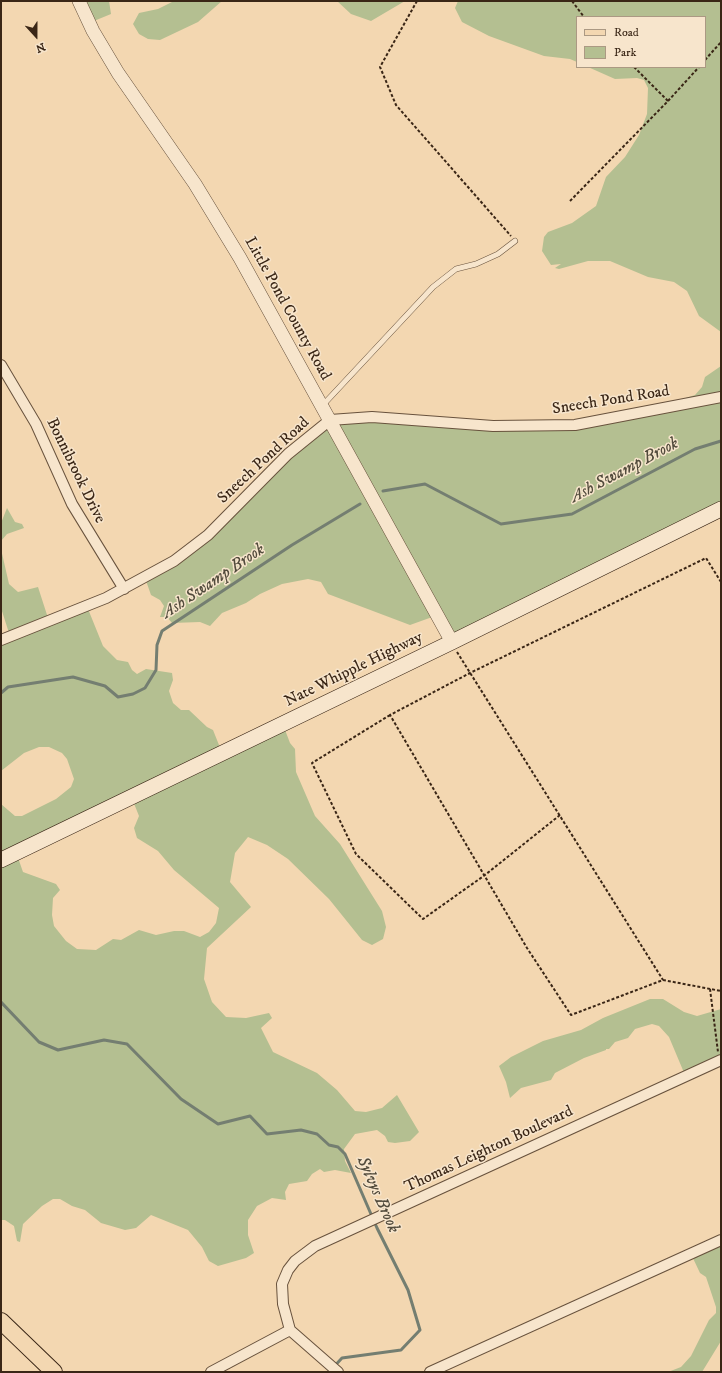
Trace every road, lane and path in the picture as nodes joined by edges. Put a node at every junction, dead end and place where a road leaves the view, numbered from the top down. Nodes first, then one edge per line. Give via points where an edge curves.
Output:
1 (79, 1) edge
2 (417, 1) edge
3 (572, 1) edge
4 (583, 16) edge
5 (721, 42) edge
6 (706, 59) edge
7 (635, 68) edge
8 (698, 68) edge
9 (668, 101) junction
10 (570, 201) dead end
11 (515, 241) joint
12 (1, 365) edge
13 (721, 397) edge
14 (321, 406) junction
15 (330, 420) junction
16 (721, 509) edge
17 (721, 582) edge
18 (124, 589) junction
19 (1, 640) edge
20 (452, 642) junction
21 (470, 673) junction
22 (390, 715) junction
23 (560, 815) junction
24 (1, 860) edge
25 (484, 876) junction
26 (663, 980) junction
27 (710, 989) junction
28 (721, 991) edge
29 (719, 1060) edge
30 (721, 1240) edge
31 (1, 1321) edge
32 (290, 1330) junction
33 (335, 1369) edge
34 (54, 1372) edge
35 (211, 1372) edge
36 (430, 1372) edge

1 - 14 street, Little Pond County Road via 118,73 225,232
2 - 11 path via 380,67 393,99
3 - 4 path
5 - 6 path
7 - 9 path
8 - 9 path
9 - 10 path
11 - 14 lane via 498,254 476,264 456,268 433,286
12 - 18 street, Bonnibrook Drive via 36,424 72,504
13 - 15 street, Sneech Pond Road via 574,425 493,426 372,418
14 - 15 street, Little Pond County Road
15 - 18 street, Sneech Pond Road via 288,454 223,521 192,548 162,569
15 - 20 street, Little Pond County Road
16 - 20 main road, Nate Whipple Highway
17 - 21 path via 706,558
18 - 19 street, Sneech Pond Road
20 - 21 path
20 - 24 main road, Nate Whipple Highway
21 - 22 path
21 - 23 path
22 - 25 path
22 - 25 path via 312,763 356,854 423,919
23 - 25 path
23 - 26 path
25 - 26 path via 571,1015
26 - 27 path
27 - 28 path
27 - 29 path
29 - 32 street, Thomas Leighton Boulevard via 315,1246 295,1261 282,1284 283,1304
30 - 36 street
31 - 34 main road
32 - 33 street
32 - 35 street

